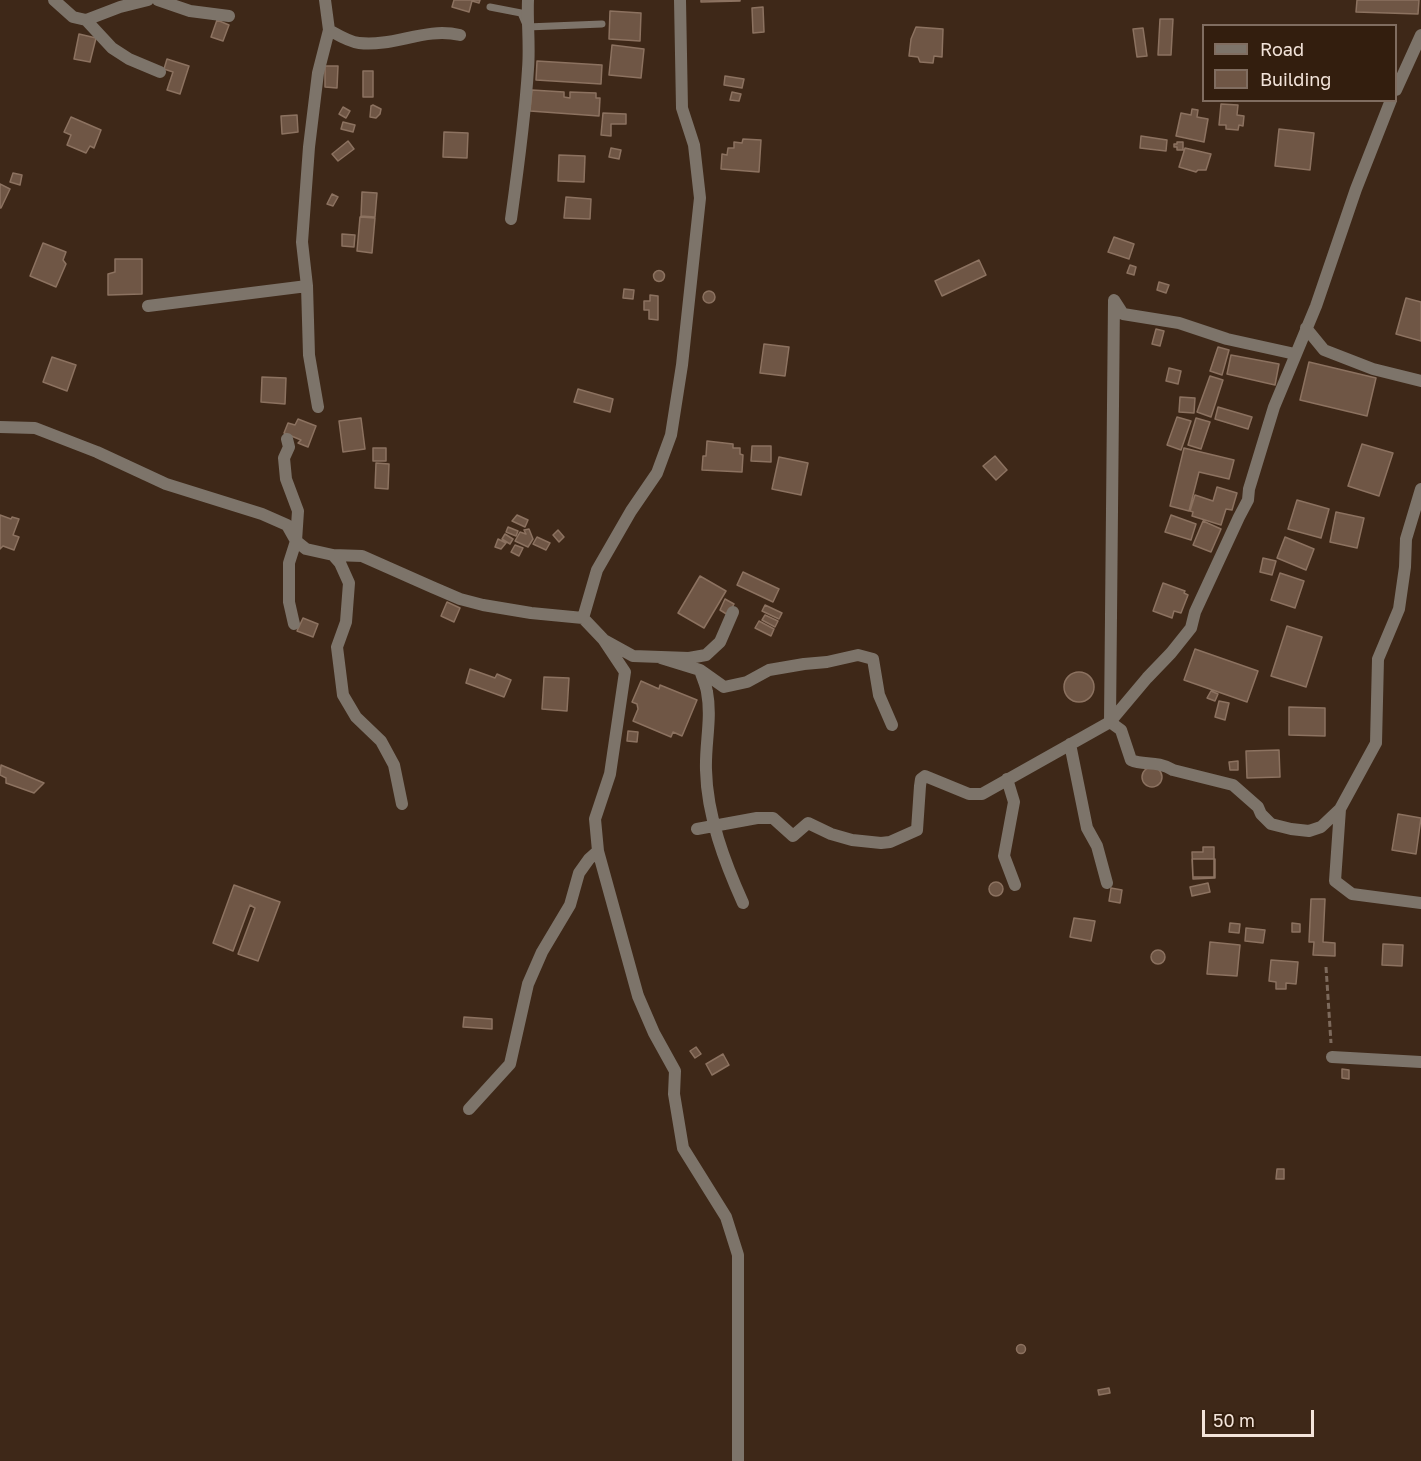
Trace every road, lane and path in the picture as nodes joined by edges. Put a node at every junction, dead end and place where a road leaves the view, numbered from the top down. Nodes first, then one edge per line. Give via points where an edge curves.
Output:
1 (54, 0) edge
2 (148, 0) edge
3 (158, 0) edge
4 (325, 0) edge
5 (528, 0) edge
6 (680, 0) edge
7 (490, 8) dead end
8 (229, 16) dead end
9 (86, 20) junction
10 (602, 24) dead end
11 (527, 27) junction
12 (329, 30) junction
13 (460, 35) dead end
14 (1421, 35) edge
15 (160, 72) dead end
16 (1397, 86) edge
17 (1390, 102) edge
18 (511, 219) dead end
19 (307, 286) junction
20 (148, 306) dead end
21 (1306, 328) junction
22 (1295, 354) junction
23 (1421, 381) edge
24 (318, 407) dead end
25 (0, 427) edge
26 (287, 439) dead end
27 (1421, 489) edge
28 (296, 541) junction
29 (333, 555) junction
30 (733, 612) dead end
31 (583, 618) junction
32 (294, 624) dead end
33 (603, 639) junction
34 (661, 658) junction
35 (700, 670) junction
36 (1110, 722) junction
37 (892, 725) dead end
38 (1070, 744) junction
39 (1008, 779) junction
40 (402, 804) dead end
41 (1340, 809) junction
42 (716, 827) junction
43 (697, 829) dead end
44 (598, 851) junction
45 (1107, 883) dead end
46 (1015, 885) dead end
47 (743, 903) dead end
48 (1421, 903) edge
49 (1326, 968) dead end
50 (1332, 1057) joint
51 (1421, 1062) edge
52 (469, 1109) dead end
53 (738, 1461) edge

1 - 9 street via 73,17
2 - 9 street
3 - 8 street via 190,11
4 - 12 street
5 - 11 street
6 - 31 street via 682,108 694,145 700,198 671,435 657,473 597,570
7 - 11 lane via 521,13
9 - 15 street via 112,48
10 - 11 lane
11 - 18 street via 527,90
12 - 13 street via 357,43 405,39 422,33
12 - 19 street via 318,73 305,189 302,242
14 - 16 street
17 - 21 street
19 - 20 street
19 - 24 street via 309,355
21 - 22 street
21 - 23 street via 1324,350 1372,369
22 - 36 street via 1274,407 1248,500 1191,628
22 - 36 street via 1227,339 1179,323 1122,314 1114,300
25 - 28 street via 35,428 165,484 262,514 287,525
26 - 28 street via 290,447 284,458 286,478 298,511
27 - 41 street via 1406,539 1399,609 1378,659 1376,742
28 - 29 street via 306,549
28 - 32 street via 289,563 289,602
29 - 31 street via 362,556 483,605
29 - 40 street via 349,583 346,622 337,647 343,695 356,717 381,741 394,765
30 - 34 street via 720,642 706,655
31 - 33 street
33 - 34 street via 633,656
33 - 44 street via 625,672 610,774 595,819
34 - 35 street
35 - 37 street via 724,687 747,682 769,670 858,655 873,660 879,695
35 - 42 street via 707,691 706,772
36 - 38 street
36 - 41 street via 1121,730 1131,760 1165,765 1233,785 1271,824 1310,831 1321,827
38 - 39 street
38 - 45 street via 1087,828
39 - 42 street via 982,794 969,794 925,776 920,786 917,830 890,842 852,840 808,823 793,836 773,818
39 - 46 street via 1014,802 1004,856
41 - 48 street via 1335,881 1352,894
42 - 43 street
42 - 47 street
44 - 52 street via 579,873 570,905 528,984 510,1064
44 - 53 street via 638,996 675,1071 674,1094 683,1148 726,1217 738,1255
49 - 50 path
50 - 51 street

